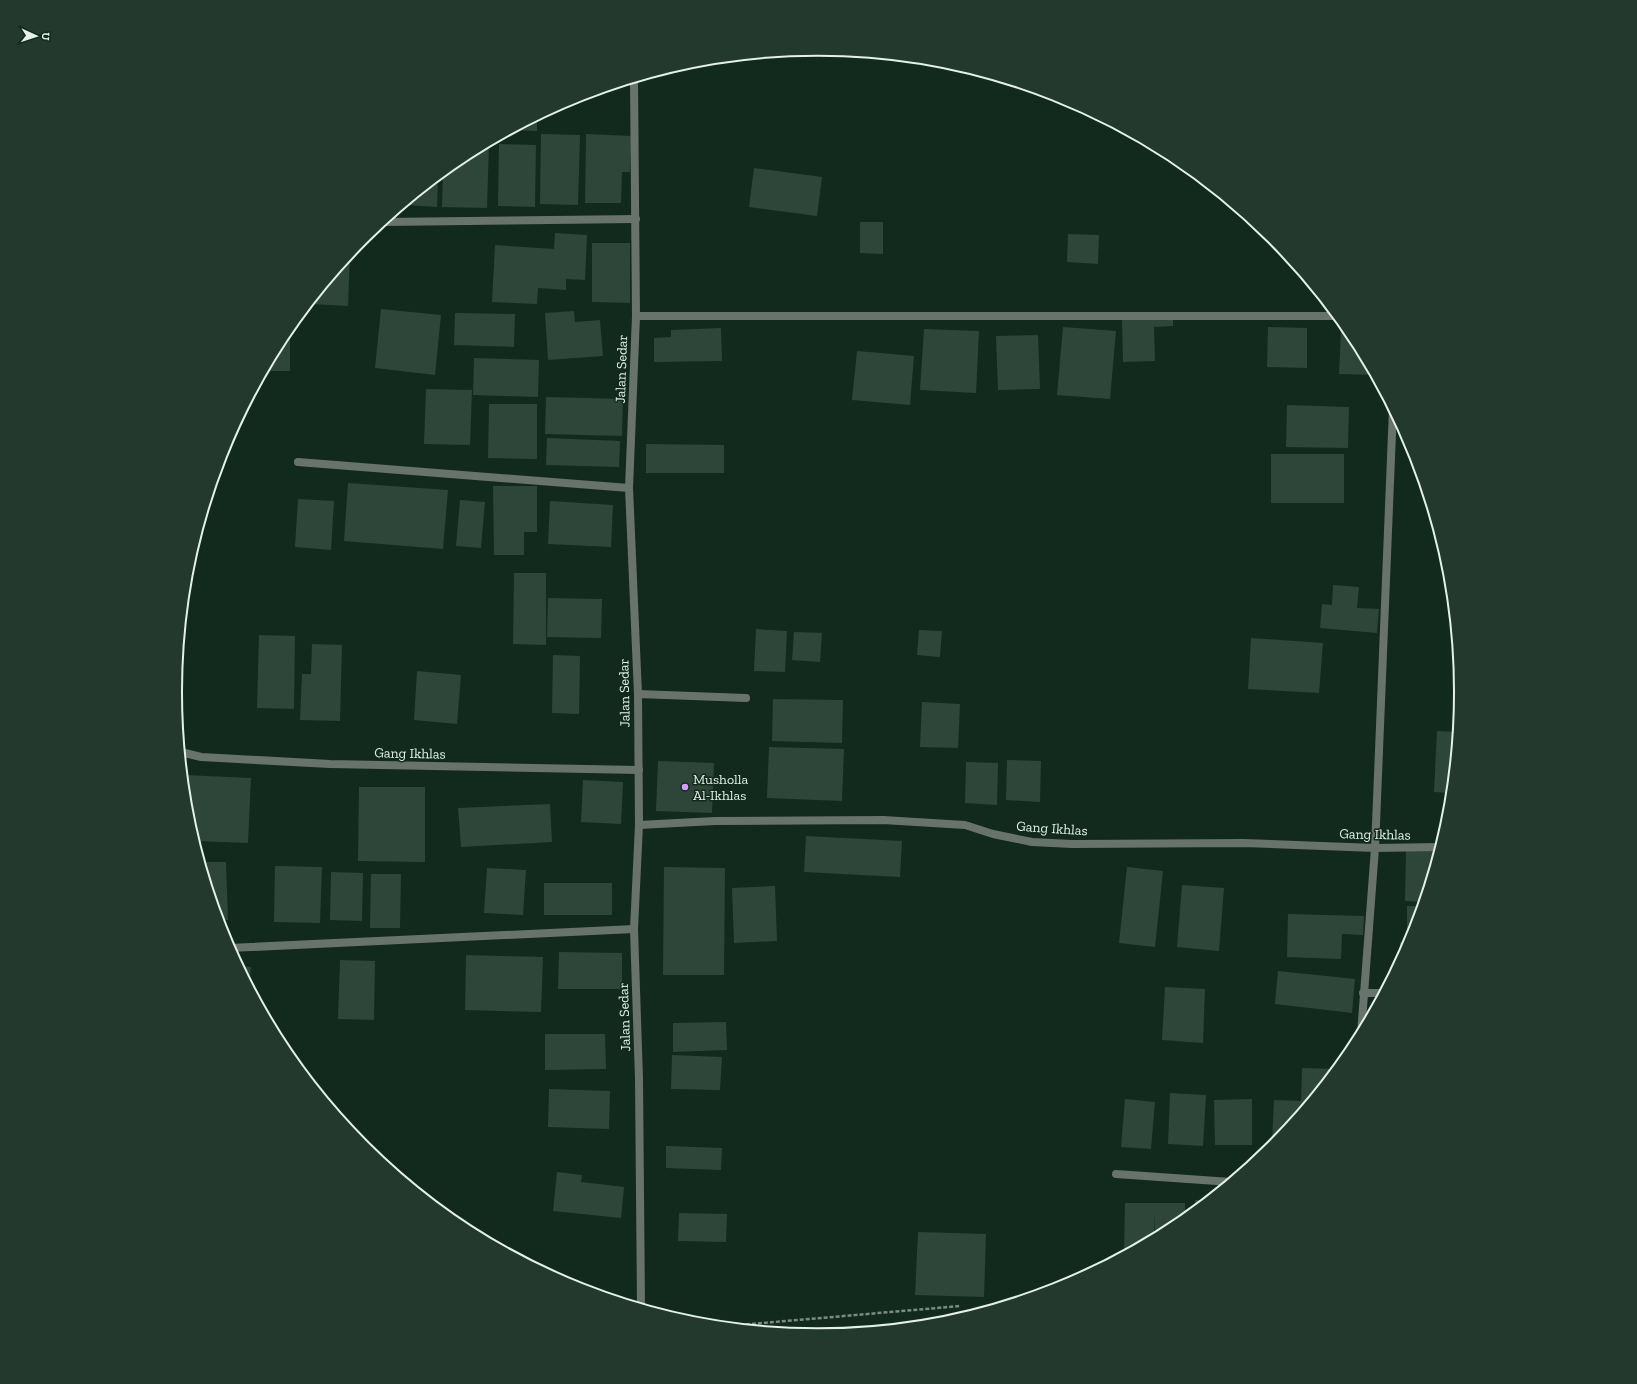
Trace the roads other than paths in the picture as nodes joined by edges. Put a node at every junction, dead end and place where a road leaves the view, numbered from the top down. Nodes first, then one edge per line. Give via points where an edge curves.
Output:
1 (634, 84) edge
2 (636, 219) junction
3 (391, 222) edge
4 (636, 316) junction
5 (1331, 316) edge
6 (1393, 419) edge
7 (298, 462) dead end
8 (629, 488) junction
9 (638, 694) junction
10 (746, 698) dead end
11 (186, 753) edge
12 (639, 770) junction
13 (639, 825) junction
14 (1375, 848) junction
15 (1435, 848) edge
16 (634, 929) junction
17 (237, 948) edge
18 (1364, 992) junction
19 (1378, 993) edge
20 (1362, 1021) edge
21 (1116, 1174) dead end
22 (1224, 1182) edge
23 (641, 1302) edge

1 - 2 street, Jalan Sedar
2 - 3 street
2 - 4 street, Jalan Sedar
4 - 5 street
4 - 8 street, Jalan Sedar
6 - 14 street
7 - 8 street
8 - 9 street, Jalan Sedar
9 - 10 street
9 - 12 street, Jalan Sedar
11 - 12 street, Gang Ikhlas via 201,757 330,764
12 - 13 street, Jalan Sedar
13 - 14 street, Gang Ikhlas via 715,821 882,820 965,825 992,834 1032,842 1244,843
13 - 16 street, Jalan Sedar
14 - 15 street, Gang Ikhlas
14 - 18 street
16 - 17 street
16 - 23 street, Jalan Sedar via 639,1079
18 - 19 street
18 - 20 street
21 - 22 street

